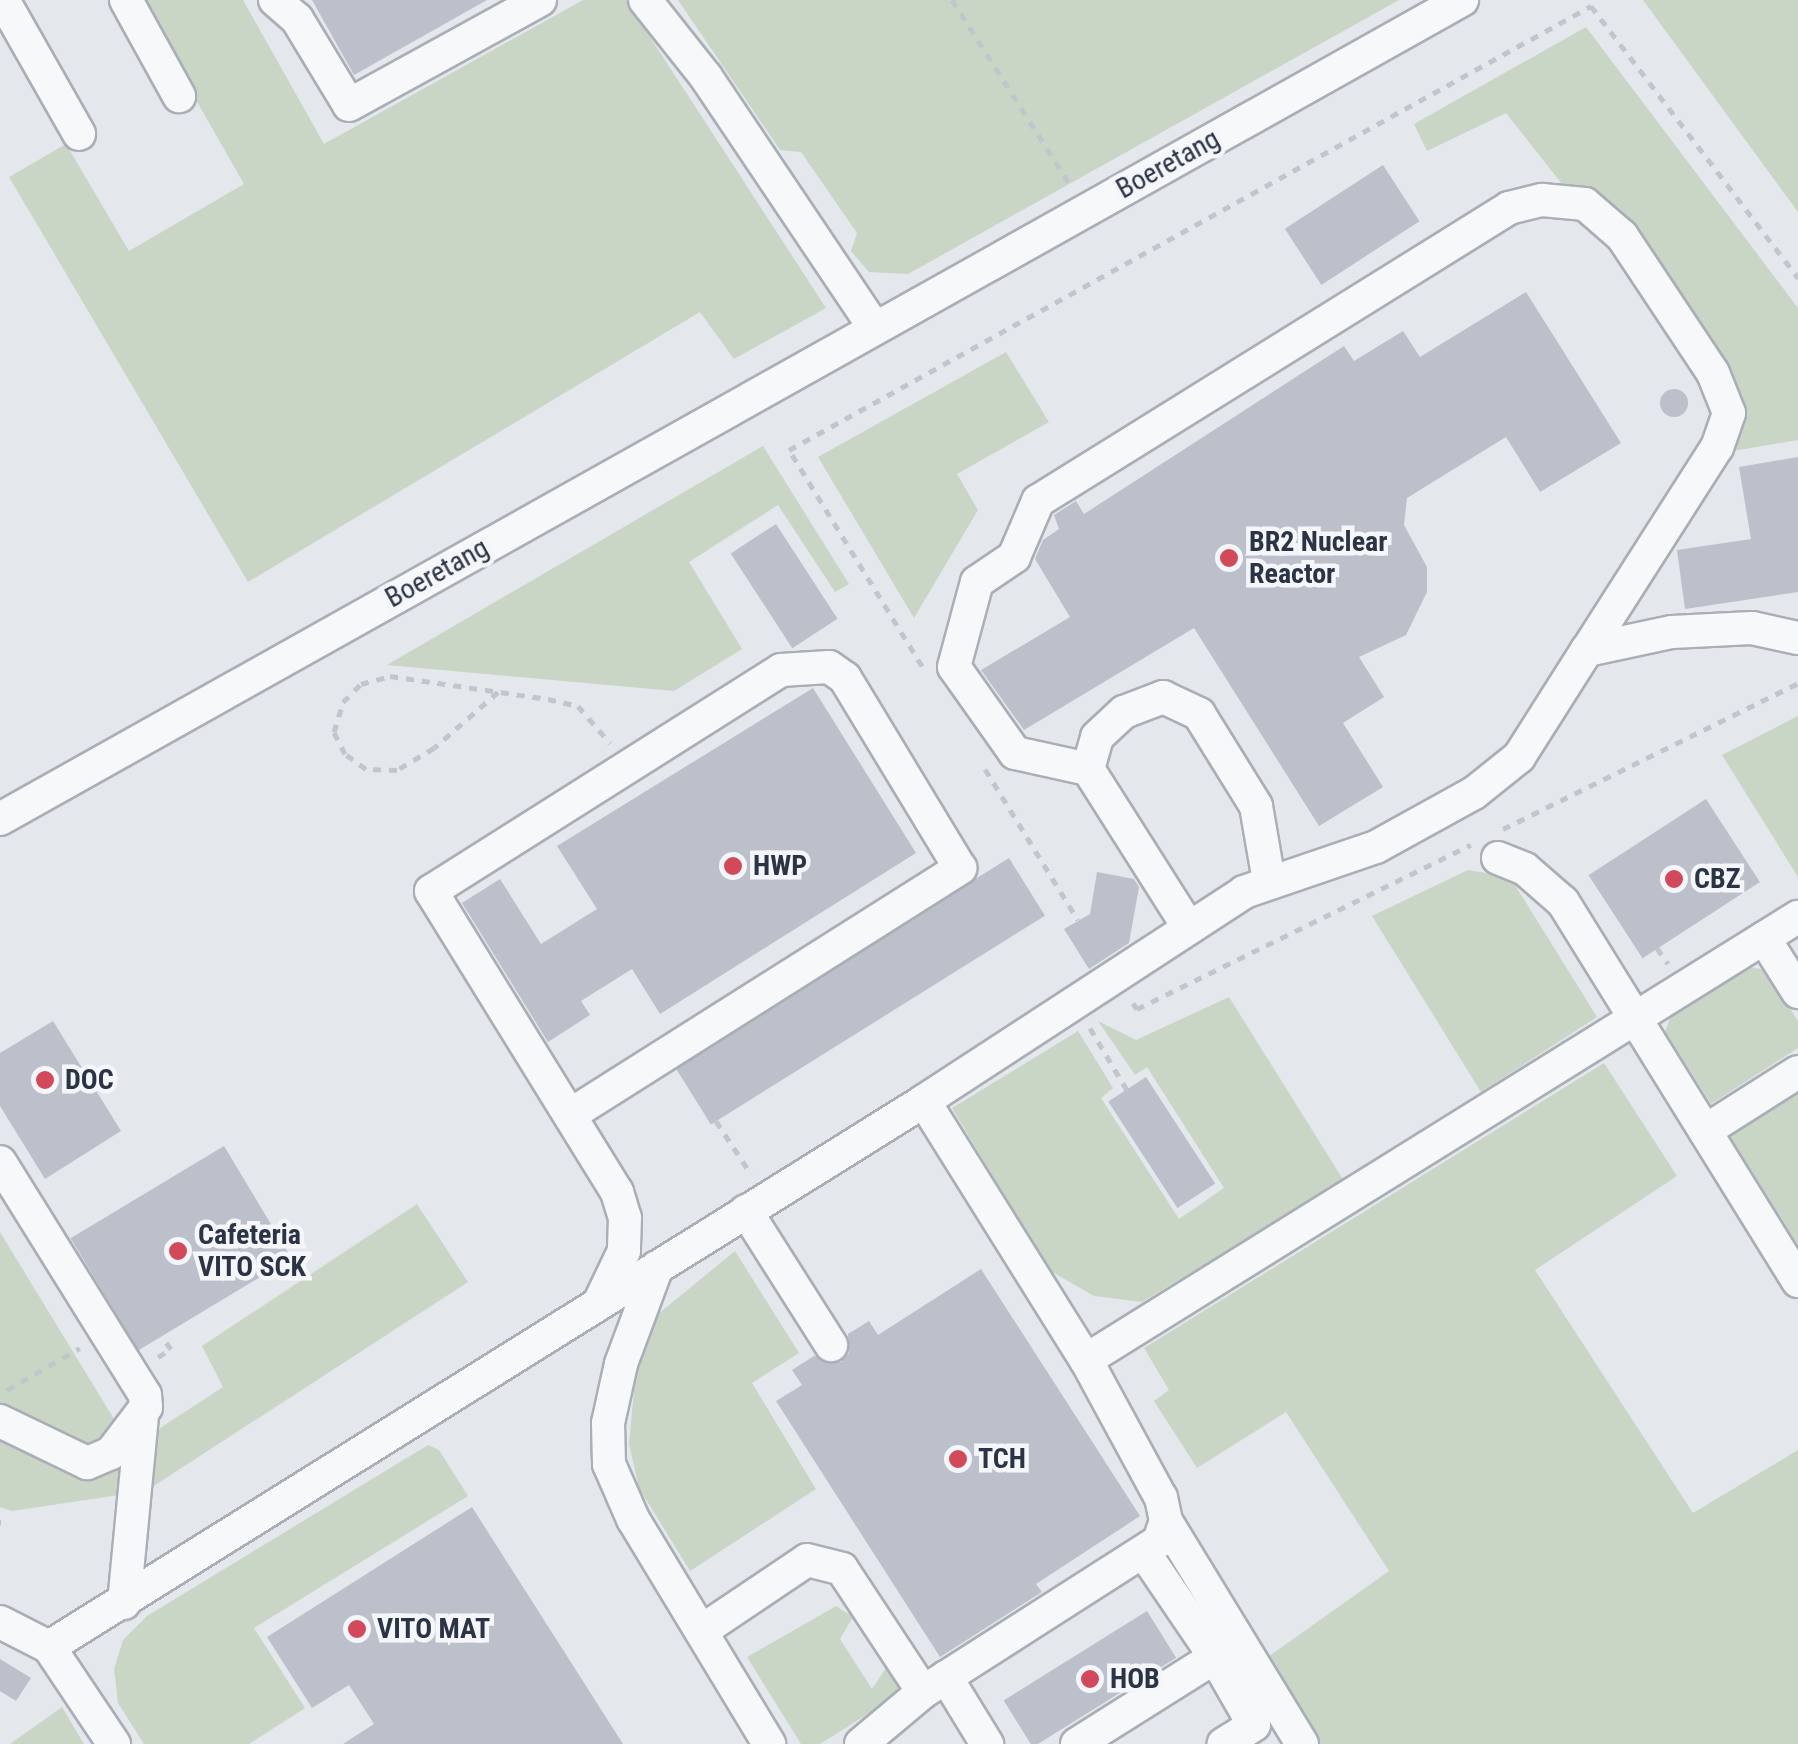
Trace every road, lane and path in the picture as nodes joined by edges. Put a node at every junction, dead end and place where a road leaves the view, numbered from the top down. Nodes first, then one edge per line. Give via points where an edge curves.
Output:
1 (4, 0) edge
2 (126, 0) edge
3 (275, 0) edge
4 (540, 0) edge
5 (646, 0) edge
6 (952, 0) edge
7 (1462, 0) edge
8 (180, 96) dead end
9 (79, 134) dead end
10 (1086, 209) junction
11 (1798, 278) edge
12 (874, 327) junction
13 (1798, 638) edge
14 (1588, 650) junction
15 (924, 668) dead end
16 (1798, 684) edge
17 (498, 692) junction
18 (975, 752) dead end
19 (625, 766) junction
20 (1088, 768) junction
21 (0, 819) edge
22 (1490, 844) junction
23 (1269, 881) junction
24 (1798, 917) edge
25 (1078, 920) dead end
26 (1189, 928) junction
27 (1764, 938) junction
28 (1117, 975) junction
29 (1798, 992) edge
30 (1075, 1002) junction
31 (1634, 1018) junction
32 (1798, 1072) edge
33 (1127, 1090) dead end
34 (924, 1101) junction
35 (570, 1115) junction
36 (716, 1121) dead end
37 (1705, 1130) junction
38 (0, 1162) edge
39 (756, 1204) junction
40 (656, 1267) junction
41 (1798, 1281) edge
42 (598, 1305) junction
43 (107, 1333) junction
44 (832, 1345) dead end
45 (1086, 1360) junction
46 (0, 1394) edge
47 (142, 1417) junction
48 (0, 1421) edge
49 (1166, 1521) junction
50 (1145, 1554) junction
51 (124, 1604) junction
52 (0, 1622) edge
53 (703, 1630) junction
54 (49, 1647) junction
55 (1215, 1657) junction
56 (934, 1685) junction
57 (114, 1744) edge
58 (769, 1744) edge
59 (861, 1744) edge
60 (986, 1744) edge
61 (1077, 1744) edge
62 (1224, 1744) edge
63 (1302, 1744) edge

1 - 9 street
2 - 8 street
3 - 4 street via 298,18 349,105
5 - 12 street
6 - 10 path
7 - 10 street, Boeretang
10 - 12 street, Boeretang
11 - 15 path via 1591,6 790,450
12 - 21 street, Boeretang
13 - 14 street via 1752,628 1672,632
14 - 20 street via 1717,447 1729,413 1713,373 1622,236 1586,204 1542,200 1508,208 1038,501 1014,557 977,582 954,668 1015,753
14 - 23 street via 1519,757 1474,793 1376,847
16 - 22 path
17 - 17 path via 390,676 362,684 342,702 334,732 344,754 366,769 397,770 434,748
17 - 19 path via 578,706
18 - 25 path
19 - 35 street via 431,891
19 - 35 street via 781,670 829,667 845,678 960,868
20 - 23 street via 1096,738 1124,712 1163,697 1199,714 1256,806
20 - 26 street
22 - 28 path via 1137,1009
22 - 31 street via 1562,902
23 - 26 street
24 - 27 street
26 - 28 street
27 - 29 street
27 - 31 street
28 - 30 street
30 - 33 path
30 - 34 street
31 - 37 street
31 - 45 street
32 - 37 street
34 - 39 street
34 - 45 street
35 - 42 street via 625,1218 624,1251
36 - 39 path
37 - 41 street
38 - 43 street
39 - 40 street
39 - 44 street
40 - 42 street
40 - 53 street via 608,1423 610,1464 633,1519
42 - 51 street
43 - 46 path
43 - 47 street via 145,1395
45 - 49 street via 1161,1498
47 - 48 street via 110,1453 87,1463
47 - 51 street
49 - 50 street
49 - 63 street
50 - 55 street
50 - 56 street
51 - 54 street
52 - 54 street
53 - 56 street via 807,1560 842,1569
53 - 58 street
54 - 57 street
55 - 61 street
55 - 62 street via 1254,1726
56 - 59 street
56 - 60 street

